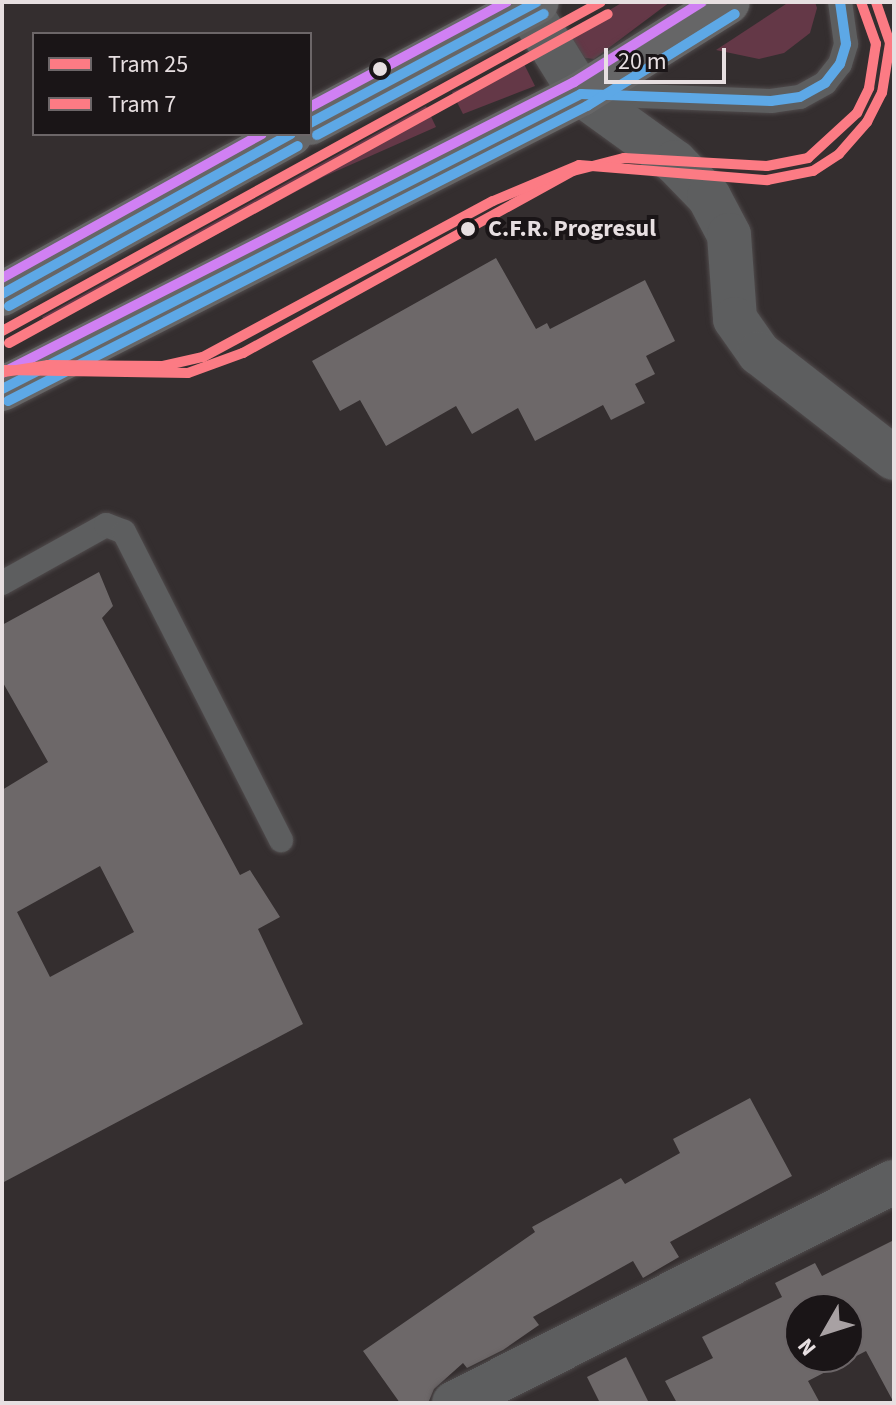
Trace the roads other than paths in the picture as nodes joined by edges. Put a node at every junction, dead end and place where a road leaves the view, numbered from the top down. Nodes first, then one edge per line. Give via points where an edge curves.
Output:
1 (728, 2) edge
2 (840, 2) edge
3 (532, 5) edge
4 (581, 94) junction
5 (312, 122) edge
6 (287, 136) edge
7 (2, 294) edge
8 (2, 389) edge
9 (894, 458) edge
10 (2, 583) edge
11 (281, 840) dead end
12 (894, 1182) edge
13 (454, 1403) edge

1 - 4 main road
2 - 4 lane via 846,44 840,64 825,83 800,97 771,101
3 - 4 street
3 - 5 main road
4 - 8 main road
4 - 9 street via 675,162 709,197 729,235 735,319 759,353
6 - 7 main road
10 - 11 lane via 106,525 124,532
12 - 13 street

